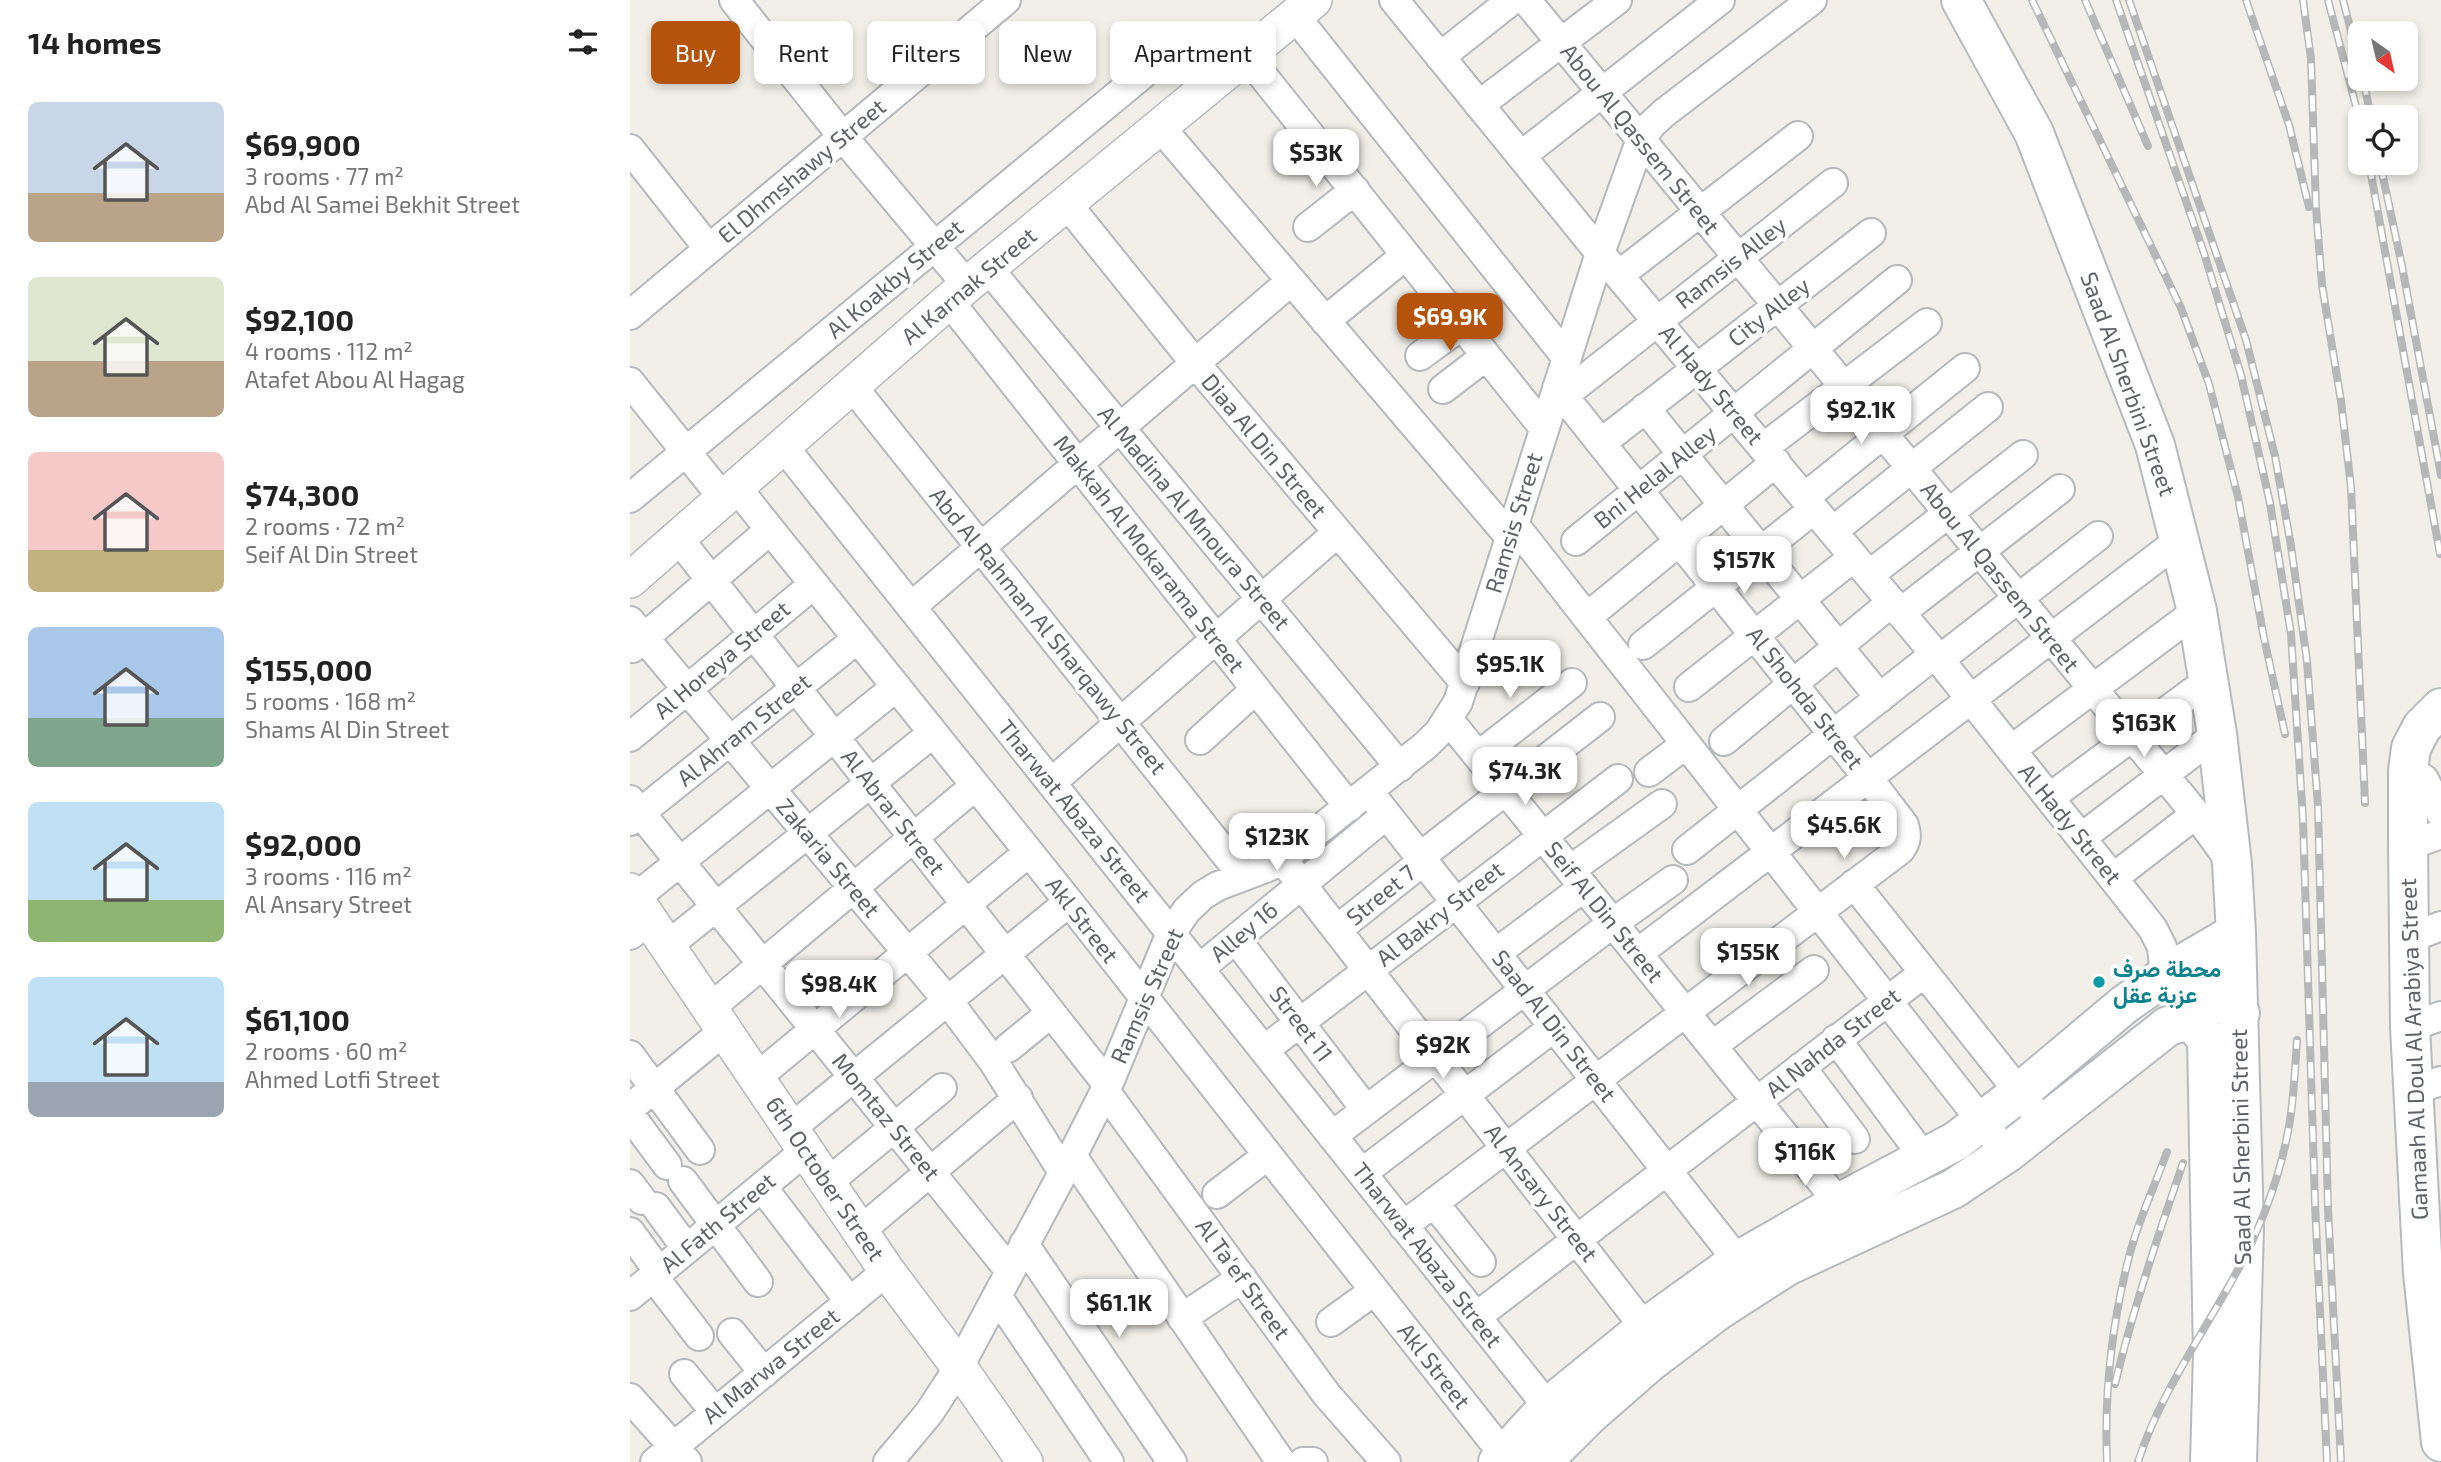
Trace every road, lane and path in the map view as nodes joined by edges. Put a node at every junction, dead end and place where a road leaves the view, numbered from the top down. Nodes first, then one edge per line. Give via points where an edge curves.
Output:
1 (734, 0) edge
2 (1006, 0) edge
3 (1394, 0) edge
4 (1512, 0) edge
5 (1526, 0) edge
6 (1617, 0) edge
7 (1812, 0) edge
8 (1961, 0) edge
9 (1710, 3) edge
10 (1304, 8) edge
11 (975, 10) edge
12 (1276, 32) edge
13 (1562, 43) junction
14 (1440, 57) junction
15 (1131, 84) edge
16 (1214, 84) edge
17 (1269, 84) edge
18 (1602, 92) junction
19 (1479, 105) junction
20 (1161, 128) junction
21 (1798, 136) dead end
22 (843, 137) junction
23 (1641, 139) junction
24 (630, 149) edge
25 (1521, 156) junction
26 (1833, 183) dead end
27 (1354, 190) junction
28 (1067, 205) junction
29 (1700, 212) junction
30 (1307, 227) dead end
31 (1871, 233) dead end
32 (935, 246) junction
33 (709, 249) junction
34 (1600, 253) junction
35 (1406, 255) junction
36 (1738, 258) junction
37 (1619, 275) junction
38 (1897, 280) dead end
39 (1291, 281) junction
40 (968, 285) junction
41 (1777, 306) junction
42 (630, 315) edge
43 (1325, 321) junction
44 (1657, 321) junction
45 (1927, 323) dead end
46 (1462, 325) junction
47 (1813, 348) junction
48 (1420, 356) dead end
49 (1486, 356) junction
50 (1567, 358) junction
51 (1195, 363) junction
52 (1697, 368) junction
53 (1965, 369) dead end
54 (630, 382) edge
55 (852, 386) junction
56 (1844, 386) junction
57 (1443, 389) dead end
58 (1560, 392) junction
59 (1988, 407) dead end
60 (1645, 408) junction
61 (1734, 413) junction
62 (1120, 428) junction
63 (1544, 429) junction
64 (1883, 434) junction
65 (1601, 443) junction
66 (783, 446) junction
67 (687, 451) junction
68 (1683, 454) junction
69 (1770, 455) junction
70 (2023, 455) dead end
71 (1077, 464) junction
72 (1911, 468) junction
73 (2060, 489) dead end
74 (1639, 490) junction
75 (729, 492) junction
76 (630, 498) edge
77 (1809, 503) junction
78 (1724, 505) junction
79 (1948, 513) junction
80 (771, 530) junction
81 (1511, 530) junction
82 (1833, 531) junction
83 (1337, 533) junction
84 (2098, 537) dead end
85 (678, 538) junction
86 (2181, 539) junction
87 (1576, 541) dead end
88 (1680, 541) junction
89 (981, 547) junction
90 (1761, 551) junction
91 (1979, 551) junction
92 (1861, 566) junction
93 (630, 580) edge
94 (712, 580) junction
95 (814, 584) junction
96 (1717, 586) junction
97 (2018, 598) junction
98 (1262, 599) junction
99 (1800, 599) junction
100 (911, 607) junction
101 (1896, 608) junction
102 (2197, 611) junction
103 (1587, 617) junction
104 (754, 634) junction
105 (1755, 634) junction
106 (635, 636) edge
107 (2051, 638) junction
108 (857, 639) junction
109 (1216, 639) junction
110 (1643, 645) dead end
111 (1838, 646) junction
112 (1937, 657) junction
113 (2209, 680) junction
114 (1572, 682) dead end
115 (1465, 683) junction
116 (1794, 683) junction
117 (896, 687) junction
118 (1689, 687) dead end
119 (796, 688) junction
120 (687, 689) junction
121 (1256, 689) junction
122 (2093, 689) junction
123 (1880, 698) junction
124 (1971, 700) junction
125 (2441, 708) edge
126 (1600, 717) dead end
127 (1448, 719) junction
128 (1121, 722) junction
129 (933, 733) junction
130 (1834, 734) junction
131 (2217, 734) junction
132 (630, 737) edge
133 (834, 737) junction
134 (2132, 737) junction
135 (1199, 740) dead end
136 (731, 741) junction
137 (1724, 741) dead end
138 (1686, 744) junction
139 (2011, 750) junction
140 (1478, 756) junction
141 (1400, 766) junction
142 (2408, 771) junction
143 (1649, 772) dead end
144 (2163, 775) junction
145 (1868, 778) junction
146 (1618, 779) dead end
147 (871, 783) junction
148 (1051, 783) junction
149 (975, 786) junction
150 (771, 789) junction
151 (1506, 790) junction
152 (2049, 798) junction
153 (1359, 800) junction
154 (1662, 804) dead end
155 (1738, 810) junction
156 (634, 811) edge
157 (2196, 814) junction
158 (2441, 814) edge
159 (1387, 815) junction
160 (808, 833) junction
161 (1543, 835) junction
162 (914, 838) junction
163 (2081, 838) junction
164 (2424, 840) edge
165 (1687, 850) dead end
166 (1771, 852) junction
167 (1028, 853) junction
168 (1282, 859) junction
169 (1422, 859) junction
170 (680, 862) junction
171 (2232, 863) junction
172 (1243, 876) junction
173 (1577, 878) junction
174 (2113, 878) junction
175 (1674, 880) dead end
176 (1303, 883) junction
177 (1854, 884) junction
178 (853, 888) junction
179 (1069, 902) junction
180 (1456, 902) junction
181 (966, 904) junction
182 (716, 907) junction
183 (1818, 911) junction
184 (642, 918) edge
185 (1613, 923) junction
186 (1338, 929) junction
187 (2426, 932) edge
188 (1171, 933) junction
189 (2236, 933) junction
190 (1236, 939) junction
191 (908, 953) junction
192 (1496, 953) junction
193 (1638, 953) junction
194 (1005, 954) junction
195 (763, 964) junction
196 (1199, 969) junction
197 (1369, 969) junction
198 (1814, 970) dead end
199 (1924, 973) junction
200 (2165, 976) junction
201 (1525, 990) junction
202 (1145, 999) junction
203 (948, 1001) junction
204 (1888, 1001) junction
205 (1685, 1012) junction
206 (1051, 1013) junction
207 (2240, 1013) junction
208 (717, 1020) junction
209 (1300, 1022) junction
210 (2425, 1022) edge
211 (1554, 1027) junction
212 (815, 1029) junction
213 (1836, 1039) junction
214 (1712, 1046) junction
215 (1008, 1048) dead end
216 (1264, 1050) junction
217 (630, 1055) edge
218 (1436, 1057) junction
219 (1801, 1067) junction
220 (854, 1077) junction
221 (756, 1078) junction
222 (1596, 1080) junction
223 (2427, 1086) edge
224 (654, 1088) junction
225 (942, 1088) dead end
226 (1107, 1088) junction
227 (2020, 1093) junction
228 (1465, 1094) junction
229 (1018, 1098) junction
230 (1757, 1101) junction
231 (630, 1108) edge
232 (1366, 1110) junction
233 (630, 1115) edge
234 (1983, 1122) junction
235 (2044, 1124) junction
236 (894, 1128) junction
237 (1332, 1136) junction
238 (1855, 1139) dead end
239 (798, 1140) junction
240 (2429, 1142) edge
241 (1506, 1148) junction
242 (700, 1150) dead end
243 (2007, 1153) junction
244 (1268, 1155) junction
245 (1925, 1158) junction
246 (1068, 1164) junction
247 (1667, 1170) junction
248 (930, 1172) junction
249 (1362, 1173) junction
250 (827, 1183) junction
251 (762, 1187) junction
252 (1217, 1194) dead end
253 (642, 1197) edge
254 (1839, 1202) junction
255 (1434, 1203) junction
256 (2430, 1207) edge
257 (715, 1226) junction
258 (1403, 1226) junction
259 (2228, 1228) junction
260 (860, 1231) junction
261 (630, 1232) edge
262 (1577, 1239) junction
263 (1024, 1244) junction
264 (687, 1249) junction
265 (1738, 1261) junction
266 (1481, 1262) dead end
267 (2432, 1270) edge
268 (887, 1271) junction
269 (1010, 1271) junction
270 (656, 1274) junction
271 (1242, 1278) junction
272 (758, 1282) dead end
273 (1374, 1291) junction
274 (630, 1296) edge
275 (996, 1296) junction
276 (850, 1302) junction
277 (1476, 1317) junction
278 (1182, 1318) junction
279 (1331, 1322) dead end
280 (1645, 1328) junction
281 (732, 1333) dead end
282 (699, 1336) dead end
283 (959, 1367) junction
284 (764, 1373) junction
285 (684, 1374) dead end
286 (630, 1398) edge
287 (1548, 1407) junction
288 (716, 1412) junction
289 (2440, 1413) edge
290 (2441, 1442) edge
291 (672, 1457) edge
292 (1501, 1458) edge
293 (888, 1462) edge
294 (1025, 1462) edge
295 (1110, 1462) edge
296 (1172, 1462) edge
297 (1281, 1462) edge
298 (1303, 1462) edge
299 (1313, 1462) edge
300 (1386, 1462) edge
301 (1542, 1462) edge
302 (2210, 1462) edge
303 (2237, 1462) edge

1 - 22 street
2 - 11 street, El Dhmshawy Street
3 - 14 street, Al Hady Street
4 - 14 street
5 - 13 street, Abou Al Qassem Street
6 - 13 street
7 - 23 street via 1664,113
8 - 86 main road, Saad Al Sherbini Street via 2034,133 2155,445
9 - 18 street
10 - 12 street, Al Karnak Street
10 - 50 street
11 - 22 street, El Dhmshawy Street
13 - 18 street, Abou Al Qassem Street
13 - 19 street
14 - 19 street, Al Hady Street
15 - 32 street, Al Koakby Street
16 - 20 street, Al Karnak Street
17 - 27 street
18 - 23 street, Abou Al Qassem Street
18 - 25 street
19 - 25 street, Al Hady Street
20 - 28 street, Al Karnak Street
20 - 39 street
21 - 29 street
22 - 32 street
22 - 33 street, El Dhmshawy Street
23 - 29 street, Abou Al Qassem Street
23 - 34 street, Ramsis Street
24 - 33 street
25 - 34 street, Al Hady Street
26 - 36 street, Ramsis Alley
27 - 30 street
27 - 35 street
28 - 40 street, Al Karnak Street
28 - 51 street, Diaa Al Din Street
29 - 36 street, Abou Al Qassem Street
29 - 37 street
31 - 41 street, City Alley
32 - 40 street
32 - 67 street, Al Koakby Street
33 - 42 street, El Dhmshawy Street
34 - 37 street, Al Hady Street
34 - 50 street, Ramsis Street
35 - 43 street
35 - 46 street
36 - 41 street, Abou Al Qassem Street
36 - 44 street, Ramsis Alley
37 - 44 street, Al Hady Street
38 - 47 street, Bni Helal Alley
39 - 43 street
39 - 51 street
40 - 55 street, Al Karnak Street
40 - 62 street, Al Madina Al Mnoura Street
40 - 71 street, Makkah Al Mokarama Street
41 - 47 street, Abou Al Qassem Street
41 - 52 street, City Alley
43 - 81 street
44 - 52 street, Al Hady Street
44 - 58 street, Ramsis Alley
45 - 56 street
46 - 48 street
46 - 49 street
47 - 56 street, Abou Al Qassem Street
47 - 61 street, Bni Helal Alley
49 - 57 street
49 - 63 street
50 - 58 street, Ramsis Street
51 - 62 street
51 - 83 street, Diaa Al Din Street
52 - 60 street, City Alley
52 - 61 street, Al Hady Street
53 - 64 street
54 - 67 street, Akl Street
55 - 66 street, Al Karnak Street
55 - 89 street, Abd Al Rahman Al Sharqawy Street
56 - 64 street, Abou Al Qassem Street
56 - 69 street
58 - 63 street, Ramsis Street
58 - 65 street, Al Shohda Street
59 - 72 street
60 - 65 street, City Alley
60 - 68 street
61 - 68 street, Bni Helal Alley
61 - 69 street, Al Hady Street
62 - 71 street
62 - 98 street, Al Madina Al Mnoura Street
63 - 81 street, Ramsis Street
64 - 72 street, Abou Al Qassem Street
64 - 77 street
65 - 74 street, Al Shohda Street
66 - 75 street, Al Karnak Street
66 - 100 street, Tharwat Abaza Street
67 - 75 street, Akl Street
67 - 76 street, Al Koakby Street
68 - 74 street, Bni Helal Alley
68 - 78 street
69 - 77 street, Al Hady Street
69 - 78 street
70 - 79 street
71 - 89 street
71 - 109 street, Makkah Al Mokarama Street
72 - 79 street, Abou Al Qassem Street
72 - 82 street
73 - 91 street
74 - 87 street, Bni Helal Alley
74 - 88 street, Al Shohda Street
75 - 80 street, Akl Street
75 - 85 street, Al Karnak Street
77 - 82 street, Al Hady Street
77 - 90 street
78 - 88 street
78 - 90 street
79 - 91 street, Abou Al Qassem Street
79 - 92 street
80 - 94 street
80 - 95 street, Akl Street
81 - 103 street
81 - 115 street, Ramsis Street
82 - 92 street, Al Hady Street
83 - 98 street
83 - 115 street, Diaa Al Din Street
84 - 97 street
85 - 93 street, Al Karnak Street
85 - 94 street, Al Abrar Street
86 - 102 main road, Saad Al Sherbini Street
86 - 107 street
88 - 96 street, Al Shohda Street
88 - 103 street
89 - 100 street
89 - 128 street, Abd Al Rahman Al Sharqawy Street
90 - 96 street
90 - 99 street
91 - 97 street, Abou Al Qassem Street
91 - 101 street
92 - 99 street
92 - 101 street, Al Hady Street
94 - 104 street, Al Abrar Street
94 - 106 street
95 - 104 street, Al Horeya Street
95 - 108 street, Akl Street
96 - 105 street, Al Shohda Street
96 - 110 street
97 - 107 street, Abou Al Qassem Street
97 - 112 street
98 - 109 street
98 - 141 street, Al Madina Al Mnoura Street
99 - 105 street
99 - 111 street
100 - 148 street, Tharwat Abaza Street
101 - 111 street
101 - 112 street, Al Hady Street
102 - 113 main road, Saad Al Sherbini Street
102 - 122 street
103 - 138 street
104 - 119 street, Al Abrar Street
104 - 120 street, Al Horeya Street
105 - 116 street, Al Shohda Street
105 - 118 street
106 - 120 street, Zakaria Street
107 - 122 street, Abou Al Qassem Street
107 - 124 street
108 - 117 street, Akl Street
108 - 119 street, Al Ahram Street
109 - 121 street, Makkah Al Mokarama Street
109 - 128 street
111 - 116 street
111 - 123 street
112 - 123 street
112 - 124 street, Al Hady Street
113 - 131 main road, Saad Al Sherbini Street
113 - 134 street
114 - 140 street
115 - 127 street, Ramsis Street
116 - 130 street, Al Shohda Street
116 - 137 street
117 - 129 street, Akl Street
117 - 133 street
119 - 133 street, Al Abrar Street
119 - 136 street, Al Ahram Street
120 - 132 street, Al Horeya Street
120 - 136 street, Zakaria Street
121 - 135 street
121 - 153 street, Makkah Al Mokarama Street
122 - 134 street, Abou Al Qassem Street
122 - 139 street
123 - 130 street
124 - 139 street, Al Hady Street
124 - 145 street
125 - 142 main road, Gamaah Al Doul Al Arabiya Street via 2415,737
126 - 151 street, Street 7
127 - 140 street, Seif Al Din Street
127 - 141 street, Ramsis Street
128 - 148 street
128 - 172 street, Abd Al Rahman Al Sharqawy Street
129 - 147 street
129 - 149 street, Akl Street
130 - 145 street, Al Shohda Street
130 - 155 street
131 - 144 street
131 - 171 main road, Saad Al Sherbini Street
133 - 147 street, Al Abrar Street
133 - 150 street
134 - 144 street, Abou Al Qassem Street
134 - 152 street
136 - 150 street, Zakaria Street
136 - 156 street, Al Ahram Street
138 - 143 street
138 - 155 street
139 - 152 street, Al Hady Street
140 - 151 street, Seif Al Din Street
141 - 153 street, Ramsis Street
142 - 158 street via 2424,779
142 - 164 main road, Gamaah Al Doul Al Arabiya Street
144 - 157 street, Abou Al Qassem Street
144 - 163 street
145 - 166 street
145 - 177 street, Al Shohda Street via 1907,834 1900,849
146 - 161 street, Al Bakry Street
147 - 160 street
147 - 162 street, Al Abrar Street
148 - 188 street, Tharwat Abaza Street
149 - 162 street
149 - 167 street, Akl Street
150 - 160 street, Zakaria Street
150 - 170 street
151 - 161 street, Seif Al Din Street
151 - 169 street, Street 7
152 - 163 street, Al Hady Street
153 - 159 street, Saad Al Din Street
153 - 168 street, Ramsis Street
154 - 173 street
155 - 165 street
155 - 166 street
156 - 170 street, Momtaz Street
157 - 171 street, Abou Al Qassem Street
157 - 174 street
159 - 169 street, Saad Al Din Street
159 - 176 street, Alley 16
160 - 178 street, Zakaria Street
160 - 182 street
161 - 173 street, Seif Al Din Street
161 - 180 street, Al Bakry Street
162 - 178 street
162 - 181 street, Al Abrar Street
163 - 174 street, Al Hady Street
164 - 187 main road, Gamaah Al Doul Al Arabiya Street
166 - 183 street
166 - 193 street
167 - 179 street, Akl Street
167 - 181 street
168 - 172 street, Ramsis Street
168 - 176 street, Al Ansary Street
169 - 180 street, Saad Al Din Street
169 - 186 street, Street 7
170 - 182 street, Momtaz Street
170 - 184 street
171 - 189 main road, Saad Al Sherbini Street
172 - 188 street, Ramsis Street via 1203,895
173 - 185 street, Seif Al Din Street
173 - 192 street
174 - 200 street, Al Hady Street via 2153,929 2162,947
175 - 185 street
176 - 186 street, Al Ansary Street
176 - 190 street, Alley 16
177 - 183 street
177 - 199 street
178 - 191 street, Zakaria Street
178 - 195 street
179 - 194 street, Al Fath Street
179 - 202 street, Akl Street
180 - 192 street, Saad Al Din Street
180 - 197 street, Al Bakry Street
181 - 191 street
181 - 194 street, Al Abrar Street
182 - 184 street
182 - 195 street, Momtaz Street
183 - 204 street
183 - 205 street
184 - 208 street, 6th October Street
185 - 193 street, Seif Al Din Street
185 - 201 street
186 - 197 street, Al Ansary Street
187 - 210 main road, Gamaah Al Doul Al Arabiya Street
188 - 196 street, Tharwat Abaza Street
188 - 202 street, Ramsis Street
189 - 200 main road
189 - 207 main road, Saad Al Sherbini Street
190 - 196 street, Alley 16
190 - 209 street, Street 11
191 - 203 street, Zakaria Street
191 - 212 street
192 - 201 street, Saad Al Din Street
193 - 205 street, Seif Al Din Street
194 - 203 street, Al Fath Street
194 - 206 street, Al Abrar Street
195 - 208 street
195 - 212 street, Momtaz Street
196 - 216 street, Tharwat Abaza Street
197 - 209 street, Al Bakry Street
197 - 218 street, Al Ansary Street
198 - 214 street
199 - 204 street, Al Nahda Street
199 - 227 street
200 - 207 main road
200 - 227 main road
201 - 211 street, Saad Al Din Street
201 - 218 street
202 - 226 street, Ramsis Street
202 - 244 street, Akl Street
203 - 220 street, Al Fath Street
203 - 229 street, Zakaria Street
204 - 213 street, Al Nahda Street
204 - 234 street
205 - 214 street, Seif Al Din Street
205 - 222 street
206 - 215 street
206 - 226 street, Al Abrar Street
207 - 259 main road, Saad Al Sherbini Street
208 - 221 street, 6th October Street
208 - 224 street
209 - 216 street, Al Bakry Street
209 - 232 street, Street 11
210 - 223 main road, Gamaah Al Doul Al Arabiya Street
211 - 222 street, Saad Al Din Street
211 - 228 street
212 - 220 street, Momtaz Street
212 - 221 street
213 - 219 street, Al Nahda Street
213 - 245 street
214 - 230 street, Seif Al Din Street
216 - 237 street, Tharwat Abaza Street
217 - 224 street
218 - 228 street, Al Ansary Street
218 - 232 street
219 - 230 street, Al Nahda Street
219 - 238 street
220 - 236 street, Momtaz Street
220 - 239 street, Al Fath Street
221 - 239 street, 6th October Street
222 - 241 street
222 - 247 street, Saad Al Din Street
223 - 240 main road, Gamaah Al Doul Al Arabiya Street
224 - 231 street
224 - 242 street
225 - 236 street
226 - 246 street, Ramsis Street
226 - 271 street, Al Ta'ef Street
227 - 234 main road
227 - 235 street
228 - 241 street, Al Ansary Street
228 - 249 street
229 - 246 street, Zakaria Street
229 - 248 street
230 - 247 street, Al Nahda Street
230 - 254 street, Seif Al Din Street
232 - 237 street
233 - 257 street
234 - 243 street
234 - 245 main road
235 - 243 main road
235 - 259 main road, Saad Al Sherbini Street via 2168,1026 2194,1024 2207,1039
236 - 248 street, Momtaz Street
236 - 250 street
237 - 249 street, Tharwat Abaza Street
239 - 250 street, 6th October Street
239 - 251 street, Al Fath Street
240 - 256 main road, Gamaah Al Doul Al Arabiya Street
241 - 255 street
241 - 262 street, Al Ansary Street
243 - 301 main road via 1953,1189 1787,1266 1717,1311 1651,1361
244 - 252 street
244 - 273 street, Akl Street
245 - 254 main road
246 - 263 street, Ramsis Street
246 - 278 street, Zakaria Street
247 - 262 street, Al Nahda Street
247 - 265 street, Saad Al Din Street
248 - 260 street
248 - 269 street, Momtaz Street
249 - 258 street, Tharwat Abaza Street
250 - 260 street, 6th October Street
251 - 257 street, Al Fath Street
251 - 276 street
253 - 264 street
254 - 265 main road
255 - 258 street
255 - 266 street
256 - 267 main road, Gamaah Al Doul Al Arabiya Street
257 - 264 street, Al Fath Street
257 - 272 street
258 - 277 street, Tharwat Abaza Street
259 - 302 main road, Saad Al Sherbini Street via 2213,1353
259 - 303 main road, Saad Al Sherbini Street
260 - 268 street, 6th October Street
261 - 270 street
262 - 277 street, Al Nahda Street
262 - 280 street, Al Ansary Street
263 - 269 street, Ramsis Street
263 - 296 street
264 - 270 street, Al Fath Street
265 - 280 main road
267 - 289 main road, Gamaah Al Doul Al Arabiya Street
268 - 276 street, Al Marwa Street
268 - 283 street, 6th October Street
269 - 275 street, Ramsis Street
270 - 274 street, Al Fath Street
270 - 282 street
271 - 278 street
271 - 300 street, Al Ta'ef Street via 1327,1395
273 - 279 street
273 - 292 street, Akl Street
275 - 283 street, Ramsis Street
275 - 295 street
276 - 284 street, Al Marwa Street
277 - 287 street, Tharwat Abaza Street
278 - 297 street, Zakaria Street
280 - 287 main road
281 - 284 street
283 - 293 street, Ramsis Street via 929,1413
283 - 294 street, 6th October Street
284 - 288 street, Al Marwa Street
285 - 288 street
286 - 291 street
287 - 292 main road
288 - 291 street, Al Marwa Street
289 - 290 main road, Gamaah Al Doul Al Arabiya Street
298 - 299 street

